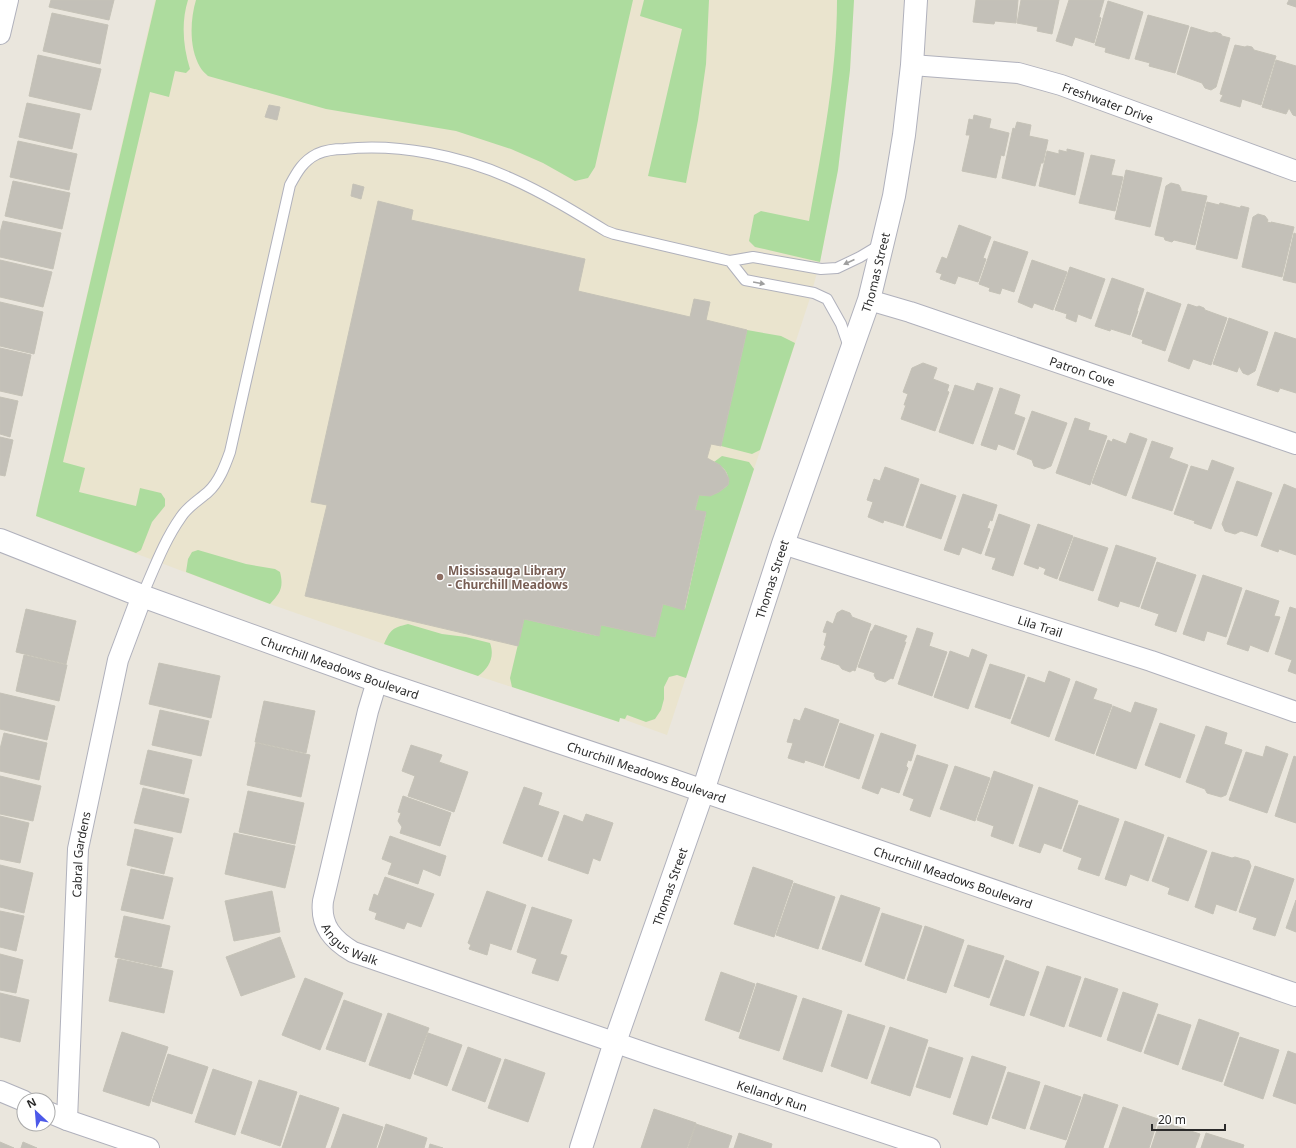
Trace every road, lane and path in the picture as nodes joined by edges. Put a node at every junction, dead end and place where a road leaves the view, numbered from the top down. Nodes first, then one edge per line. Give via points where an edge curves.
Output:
1 (8, 0) edge
2 (916, 0) edge
3 (0, 34) edge
4 (912, 66) junction
5 (1296, 171) edge
6 (883, 243) junction
7 (730, 262) junction
8 (869, 300) junction
9 (851, 352) junction
10 (1296, 444) edge
11 (0, 540) edge
12 (783, 544) junction
13 (142, 596) junction
14 (377, 681) junction
15 (1296, 712) edge
16 (703, 791) junction
17 (1296, 995) edge
18 (615, 1042) junction
19 (0, 1091) edge
20 (16, 1098) edge
21 (56, 1115) edge
22 (67, 1120) junction
23 (150, 1148) edge
24 (581, 1148) edge
25 (930, 1148) edge

1 - 3 street
2 - 4 street, Thomas Street
4 - 5 street, Freshwater Drive via 1018,73 1068,88
4 - 6 street, Thomas Street via 904,135
6 -> 7 lane via 837,268 821,269 753,257
6 - 8 street, Thomas Street
7 -> 9 lane via 745,280 814,292 827,299 841,324
7 - 13 lane via 614,234 509,177 451,158 425,152 385,148 325,150 311,157 303,164 290,185 226,464 209,491 182,516 161,552
8 - 9 street, Thomas Street
8 - 10 street, Patron Cove
9 - 12 street, Thomas Street
11 - 13 street, Churchill Meadows Boulevard
12 - 15 street, Lila Trail via 1151,661
12 - 16 street, Thomas Street
13 - 14 street, Churchill Meadows Boulevard
13 - 22 street, Cabral Gardens via 118,660 78,849
14 - 16 street, Churchill Meadows Boulevard
14 - 18 street, Angus Walk via 323,901 324,920 331,934 353,952
16 - 17 street, Churchill Meadows Boulevard
16 - 18 street, Thomas Street
18 - 24 street, Thomas Street
18 - 25 street, Kellandy Run
19 - 20 street
21 - 22 street
22 - 23 street

